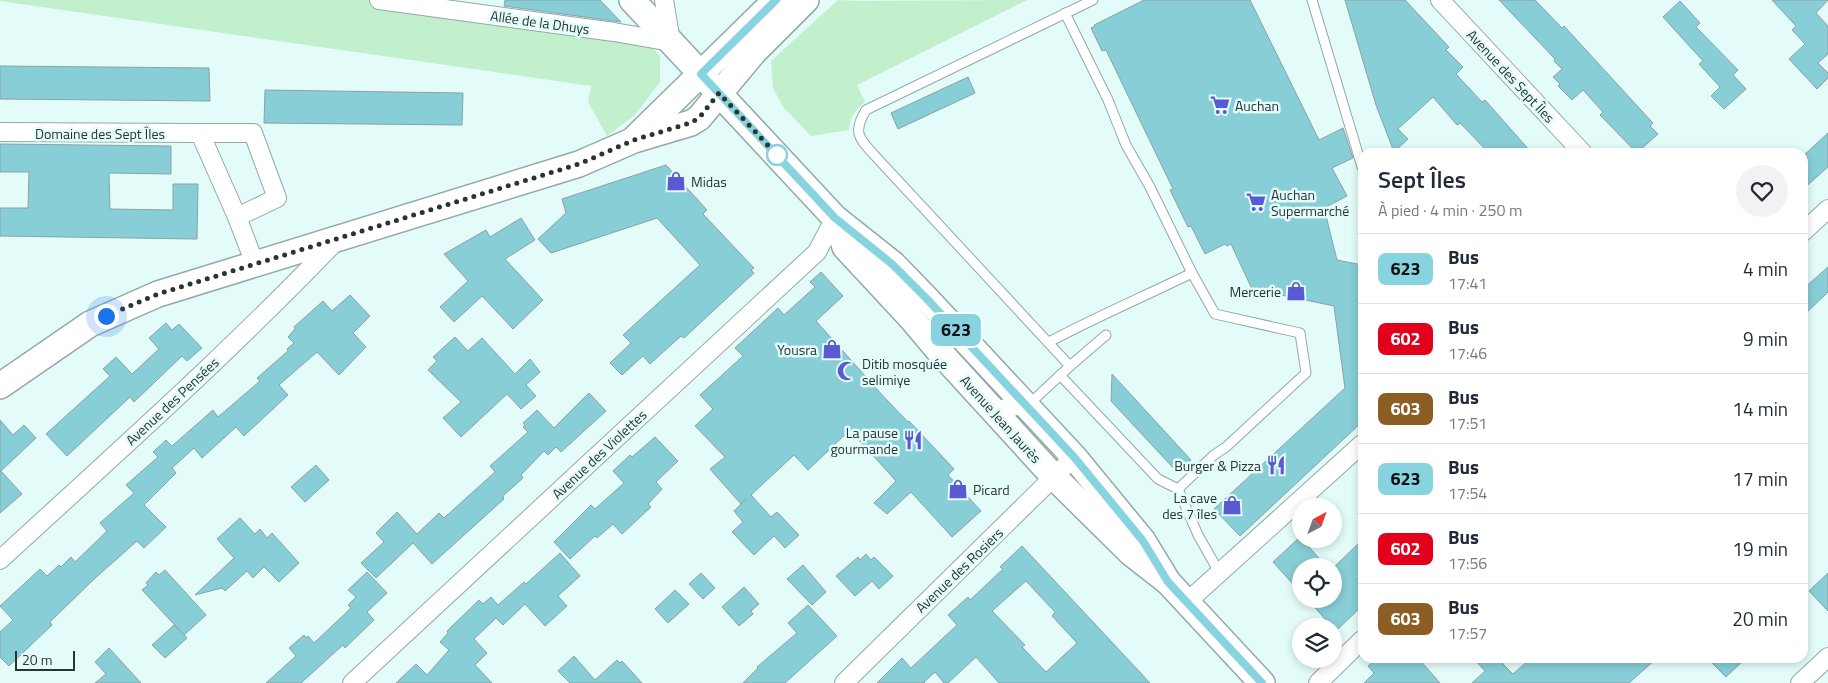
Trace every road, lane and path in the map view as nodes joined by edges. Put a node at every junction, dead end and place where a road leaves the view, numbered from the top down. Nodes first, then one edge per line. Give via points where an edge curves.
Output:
1 (380, 0) edge
2 (632, 0) edge
3 (664, 0) edge
4 (776, 0) edge
5 (806, 0) edge
6 (1093, 0) edge
7 (1312, 0) edge
8 (1440, 0) edge
9 (1065, 13) junction
10 (671, 42) junction
11 (701, 74) junction
12 (719, 93) junction
13 (0, 132) edge
14 (200, 133) junction
15 (634, 140) junction
16 (1578, 148) edge
17 (1358, 154) edge
18 (1828, 209) edge
19 (237, 216) junction
20 (835, 218) junction
21 (1808, 227) edge
22 (339, 237) junction
23 (255, 264) junction
24 (1192, 272) junction
25 (1106, 335) dead end
26 (1049, 342) junction
27 (938, 350) junction
28 (960, 362) dead end
29 (1070, 366) junction
30 (1060, 375) junction
31 (0, 386) edge
32 (999, 399) dead end
33 (1026, 407) junction
34 (1358, 448) edge
35 (1074, 457) junction
36 (1054, 476) junction
37 (1178, 489) junction
38 (0, 560) edge
39 (1219, 572) junction
40 (1168, 582) junction
41 (1187, 602) junction
42 (1358, 644) edge
43 (1828, 657) edge
44 (352, 683) edge
45 (844, 683) edge
46 (1262, 683) edge
47 (1318, 683) edge
48 (1800, 683) edge

1 - 10 street, Allée de la Dhuys
2 - 10 main road, Avenue Jean Jaurès
3 - 10 street
4 - 11 main road
5 - 12 main road
6 - 9 lane
7 - 17 lane
8 - 16 street, Avenue des Sept Îles
9 - 24 lane via 1104,91 1126,145
9 - 26 lane via 866,110 858,130 865,145
10 - 11 main road, Avenue Jean Jaurès
11 - 12 main road, Avenue Jean Jaurès
11 - 15 main road
12 - 15 main road via 699,118 690,123
12 - 20 main road, Avenue Jean Jaurès
13 - 14 street, Domaine des Sept Îles
14 - 19 street
14 - 19 street, Domaine des Sept Îles via 253,133 277,198
15 - 22 main road via 579,164
18 - 21 street
19 - 23 street
20 - 27 main road, Avenue Jean Jaurès via 845,247
20 - 33 main road, Avenue Jean Jaurès via 892,264
20 - 44 street, Avenue des Violettes via 817,252
22 - 23 main road
22 - 38 street, Avenue des Pensées via 234,344
23 - 31 main road via 158,294 98,320
24 - 26 lane
24 - 37 lane via 1215,314 1300,333 1306,373
25 - 29 lane
26 - 29 lane
27 - 28 lane
27 - 36 main road, Avenue Jean Jaurès
29 - 30 lane
30 - 33 lane
30 - 37 lane via 1158,479
32 - 33 lane via 1012,412
33 - 35 main road, Avenue Jean Jaurès
34 - 39 street
35 - 36 street, Avenue des Rosiers
35 - 40 main road, Avenue Jean Jaurès via 1143,541
36 - 40 main road, Avenue Jean Jaurès via 1132,554
36 - 45 street, Avenue des Rosiers
37 - 39 lane
39 - 41 street
40 - 41 main road, Avenue Jean Jaurès
41 - 46 main road, Avenue Jean Jaurès
42 - 47 street
43 - 48 street

